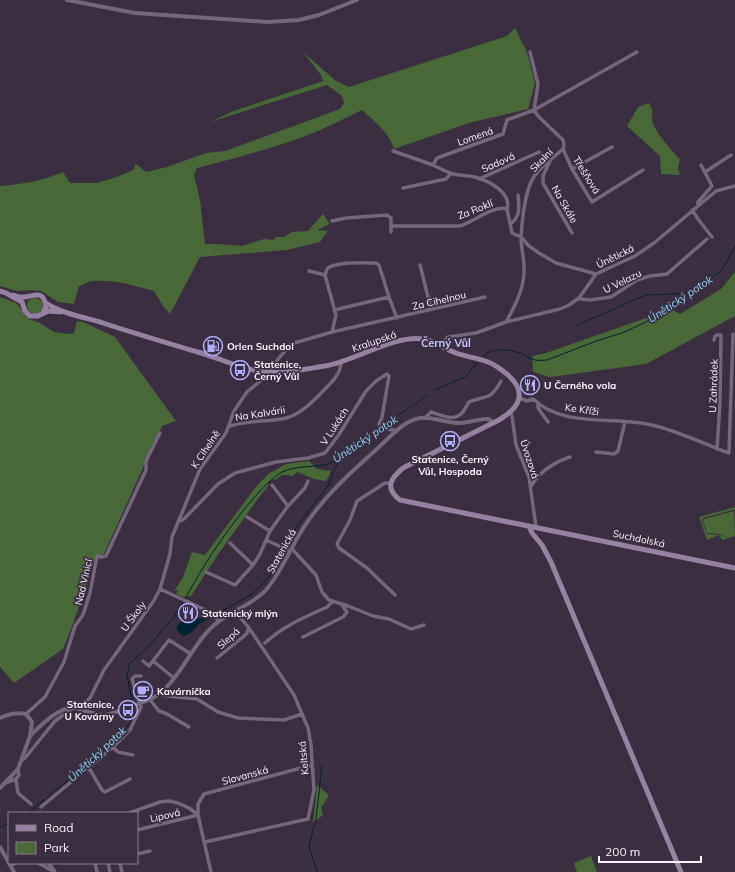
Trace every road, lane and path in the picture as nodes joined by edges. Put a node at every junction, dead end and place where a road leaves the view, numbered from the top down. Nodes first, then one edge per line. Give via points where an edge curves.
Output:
1 (67, 0) edge
2 (357, 0) edge
3 (530, 52) dead end
4 (637, 52) dead end
5 (534, 110) junction
6 (612, 147) dead end
7 (563, 149) junction
8 (393, 152) dead end
9 (731, 155) dead end
10 (550, 161) junction
11 (434, 165) junction
12 (701, 165) dead end
13 (572, 169) junction
14 (643, 170) dead end
15 (705, 172) junction
16 (451, 173) junction
17 (479, 179) junction
18 (735, 186) edge
19 (403, 188) dead end
20 (518, 195) dead end
21 (698, 206) junction
22 (507, 210) junction
23 (692, 210) junction
24 (332, 221) dead end
25 (510, 224) junction
26 (391, 226) junction
27 (391, 232) dead end
28 (572, 233) dead end
29 (521, 237) junction
30 (712, 237) dead end
31 (707, 239) dead end
32 (420, 265) dead end
33 (309, 271) dead end
34 (596, 274) junction
35 (325, 275) junction
36 (0, 291) edge
37 (6, 293) junction
38 (29, 296) junction
39 (389, 297) junction
40 (484, 297) dead end
41 (579, 298) junction
42 (46, 303) junction
43 (24, 306) junction
44 (431, 309) junction
45 (334, 310) junction
46 (42, 314) junction
47 (71, 314) junction
48 (397, 318) junction
49 (506, 322) junction
50 (332, 332) junction
51 (733, 334) dead end
52 (714, 340) dead end
53 (441, 345) junction
54 (341, 362) junction
55 (269, 372) junction
56 (501, 381) dead end
57 (519, 398) junction
58 (538, 404) junction
59 (510, 413) junction
60 (426, 418) junction
61 (548, 422) dead end
62 (625, 422) junction
63 (493, 423) junction
64 (228, 428) junction
65 (397, 431) junction
66 (160, 433) dead end
67 (718, 449) junction
68 (596, 452) dead end
69 (570, 456) dead end
70 (308, 481) dead end
71 (390, 483) junction
72 (272, 485) dead end
73 (531, 486) junction
74 (288, 506) junction
75 (247, 517) dead end
76 (178, 522) junction
77 (529, 526) junction
78 (538, 527) junction
79 (270, 531) junction
80 (266, 540) junction
81 (230, 543) dead end
82 (291, 550) junction
83 (253, 564) junction
84 (735, 568) edge
85 (206, 572) dead end
86 (160, 589) junction
87 (395, 595) dead end
88 (332, 602) junction
89 (342, 604) junction
90 (236, 611) junction
91 (219, 621) junction
92 (424, 625) dead end
93 (248, 628) junction
94 (303, 637) dead end
95 (264, 643) dead end
96 (191, 654) junction
97 (217, 658) dead end
98 (143, 661) dead end
99 (153, 661) junction
100 (141, 676) dead end
101 (174, 678) junction
102 (159, 694) junction
103 (150, 700) junction
104 (138, 704) junction
105 (73, 708) junction
106 (79, 709) junction
107 (26, 714) junction
108 (302, 714) junction
109 (0, 718) edge
110 (32, 722) junction
111 (44, 722) junction
112 (189, 727) dead end
113 (30, 736) junction
114 (113, 747) junction
115 (133, 755) dead end
116 (22, 760) junction
117 (312, 765) junction
118 (89, 768) junction
119 (18, 769) junction
120 (16, 779) junction
121 (130, 779) dead end
122 (4, 783) junction
123 (0, 788) edge
124 (30, 804) dead end
125 (41, 807) dead end
126 (132, 812) edge
127 (198, 815) junction
128 (138, 830) edge
129 (205, 842) junction
130 (0, 847) edge
131 (150, 851) dead end
132 (138, 854) edge
133 (8, 861) edge
134 (13, 864) edge
135 (40, 864) edge
136 (49, 864) edge
137 (10, 865) joint
138 (14, 872) edge
139 (56, 872) edge
140 (211, 872) edge
141 (681, 872) edge

1 - 2 street via 135,13 267,22 319,16
3 - 5 street via 538,84
4 - 5 street
5 - 7 street, Skalní via 563,140
5 - 11 street, Lomená via 507,120 503,134 437,158
6 - 13 street
7 - 10 street, Skalní
7 - 13 street, Třešňová
8 - 11 street
9 - 15 street
10 - 17 street, Sadová via 540,152
10 - 28 street, Na Skále via 543,176 543,183
10 - 29 street, Skalní via 531,182 525,203
11 - 16 street
12 - 15 street
13 - 14 street, Třešňová via 592,202
15 - 21 street via 712,186 698,202
16 - 17 street, Sadová
16 - 19 street via 446,179
17 - 22 street via 495,187 506,197
18 - 21 street, Únětická via 716,192
20 - 25 street via 519,210 517,217
21 - 23 street, Únětická
22 - 25 street, Za Roklí
22 - 26 street, Za Roklí via 495,209 460,226
23 - 30 street
23 - 34 street, Únětická via 635,256
24 - 26 street via 387,214 391,218
25 - 29 street, Za Roklí via 512,233
26 - 27 street
29 - 34 street via 539,253 556,263
29 - 49 street, Skalní via 524,265 521,290
31 - 41 street, U Velazu via 667,274 637,280 610,297 590,300
32 - 44 street
33 - 35 street
34 - 41 street, Únětická
35 - 39 street via 329,267 350,262 376,263 381,268
35 - 45 street
36 - 37 main road
37 - 38 main road
37 - 43 main road via 22,302
38 - 42 main road via 39,295
38 - 43 main road
39 - 45 street
39 - 48 street
40 - 44 street, Za Cihelnou
41 - 49 street, Únětická via 560,309
42 - 46 main road via 46,309
42 - 47 main road, Kralupská
43 - 46 main road via 30,316
44 - 48 street, Za Cihelnou
45 - 50 street via 336,315
46 - 47 main road via 52,311
47 - 55 main road, Kralupská via 243,367
48 - 50 street, Za Cihelnou
49 - 53 street, Únětická via 476,333 448,337
50 - 55 street, Za Cihelnou via 291,344
51 - 67 street, Ke Kříži via 729,454
52 - 67 street, U Zahrádek via 715,336 721,335
53 - 54 main road, Kralupská via 422,339 408,339
53 - 57 main road, Kralupská via 454,353 489,362 500,368 518,387
54 - 55 main road, Kralupská
54 - 64 street, Na Kalvárii via 340,372 300,411 288,418
55 - 64 street, K Cihelně via 247,392 234,411
56 - 60 street via 493,394 470,402 460,415 450,418 431,412
57 - 58 street, Ke Kříži via 532,399
57 - 59 main road
58 - 61 street
58 - 62 street, Ke Kříži via 566,417
59 - 63 main road
59 - 73 street, Úvozová via 516,445
60 - 63 street, Statenická via 458,423 486,419
60 - 65 street, Statenická via 415,420
62 - 67 street, Ke Kříži via 658,426
62 - 68 street via 618,451 614,454
63 - 71 main road via 403,468
64 - 76 street, K Cihelně via 200,469
65 - 76 street, V Lukách via 384,430 379,424 388,386 387,374 366,391 325,453 235,473 218,484
65 - 82 street, Statenická via 326,498 302,530
66 - 107 street, Nad Vinicí via 146,461 146,470 106,556 97,556 83,615 75,626 60,668 45,696
69 - 73 street, Úvozová via 551,466
70 - 74 street via 305,488
71 - 77 main road via 391,490 400,500
71 - 87 street via 385,483 357,501 337,544
72 - 74 street
73 - 78 street, Úvozová
74 - 79 street
75 - 79 street
76 - 86 street, U Školy
77 - 78 main road
77 - 141 main road via 551,562
78 - 84 main road, Suchdolská
79 - 80 street
80 - 82 street
80 - 83 street
81 - 83 street
82 - 88 street via 316,575 322,592
82 - 90 street, Statenická via 281,570 265,591
83 - 85 street via 236,585
86 - 91 street via 212,614
86 - 106 street, U Školy via 104,670 90,698
88 - 89 street
88 - 95 street via 327,607 288,625
89 - 92 street via 411,629
89 - 94 street via 347,612 343,617
90 - 91 street, Statenická
90 - 93 street, Keltská
91 - 96 street, Statenická via 209,629
93 - 97 street, Slepá via 243,637
93 - 108 street, Keltská via 294,695
96 - 99 street via 169,640
96 - 101 street, Statenická
98 - 99 street via 148,666
99 - 101 street
100 - 104 street via 132,679
101 - 102 street, Statenická
102 - 103 street, Statenická
102 - 108 street via 197,699 218,712 238,718 284,720
103 - 104 street, Statenická
103 - 112 street via 157,710
104 - 106 street, Statenická via 107,715
104 - 114 street via 141,707 130,730
105 - 106 street, Statenická
105 - 111 street
105 - 116 street via 55,721
107 - 109 street via 18,712
107 - 110 street
108 - 117 street, Keltská via 308,728
110 - 111 street
110 - 113 street
111 - 113 street
113 - 116 street
114 - 115 street via 118,752
114 - 118 street
116 - 119 street
117 - 127 street, Slovanská via 204,794 198,804
117 - 129 street, Keltská via 314,790 308,819
118 - 121 street via 105,792
118 - 125 street
119 - 120 street via 19,776
119 - 122 street
120 - 122 street
120 - 124 street via 18,793
122 - 123 street
126 - 127 street via 169,801 184,805
127 - 128 street, Lipová
127 - 129 street
129 - 140 street
130 - 133 street
131 - 132 street
134 - 137 street
135 - 139 street
136 - 139 street
137 - 138 street

